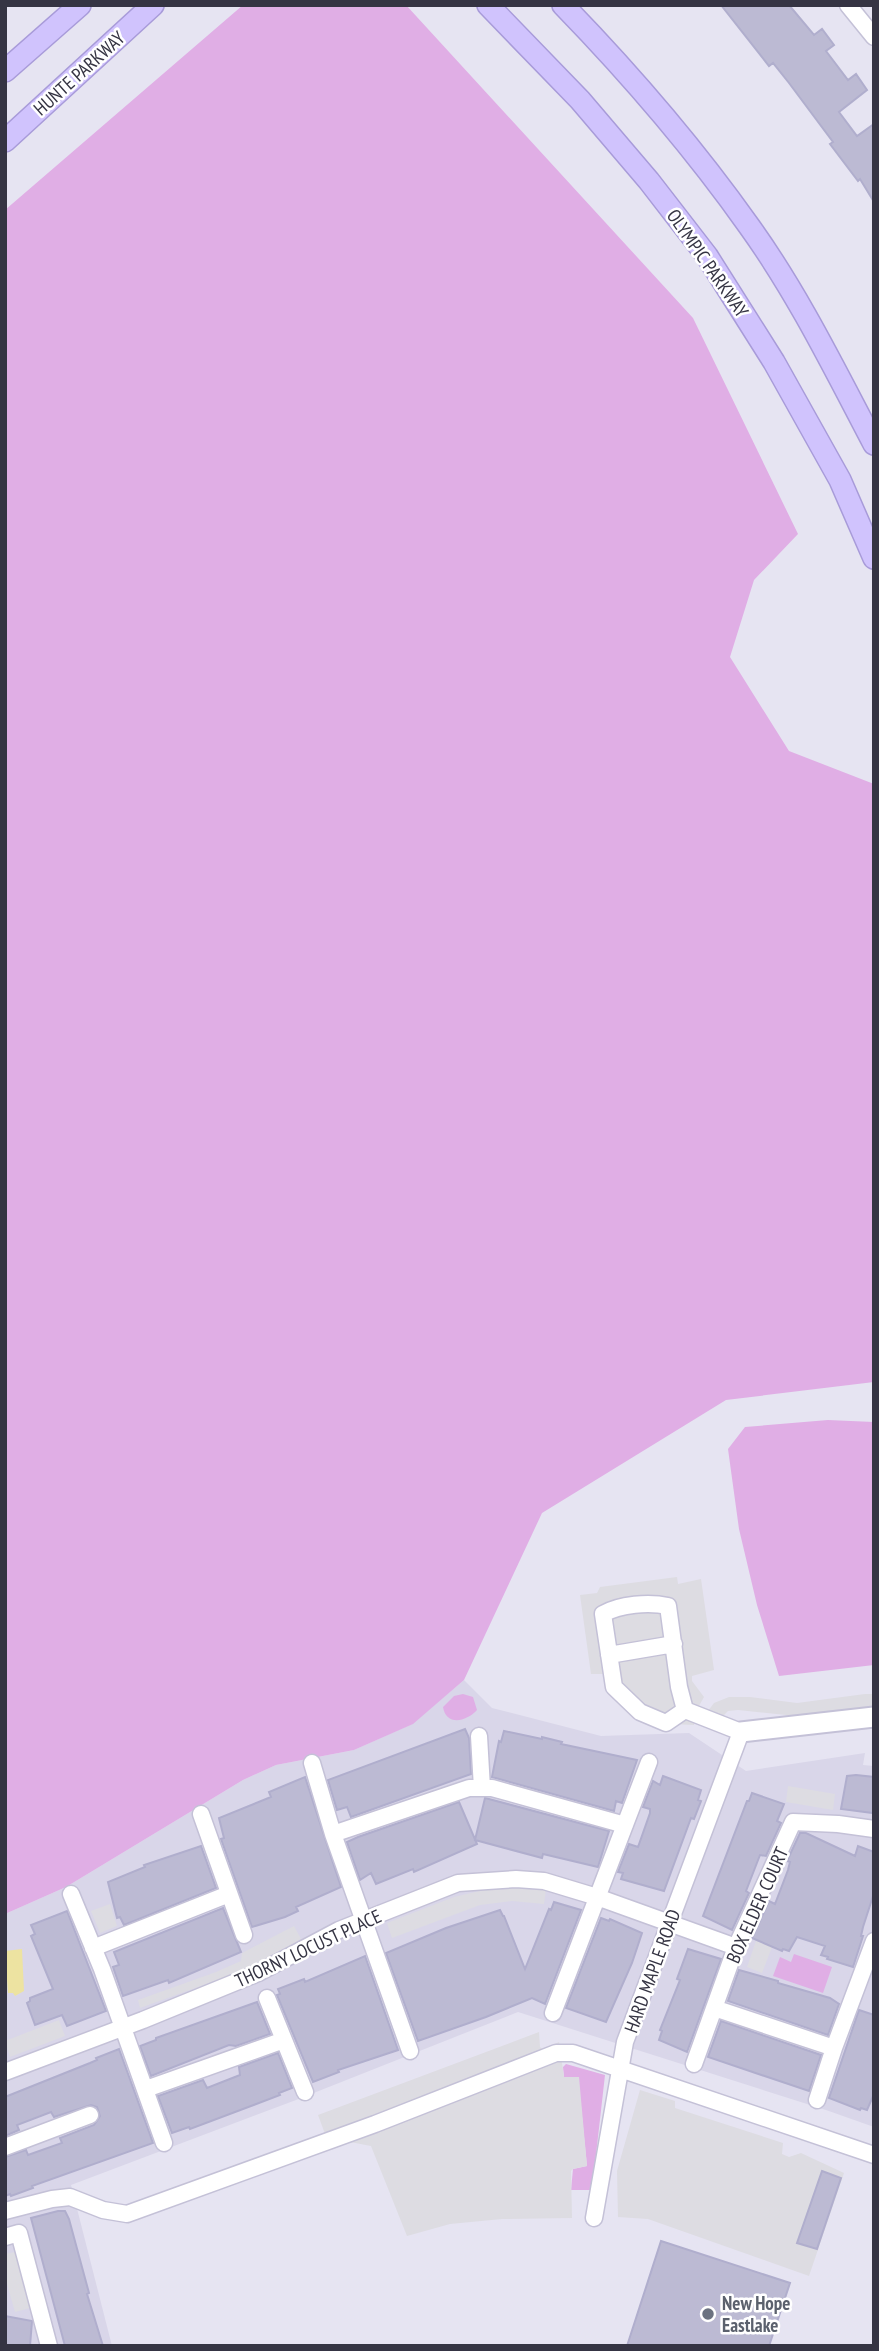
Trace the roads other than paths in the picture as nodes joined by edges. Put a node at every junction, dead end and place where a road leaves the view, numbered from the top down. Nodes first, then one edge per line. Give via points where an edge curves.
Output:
1 (80, 5) edge
2 (153, 5) edge
3 (488, 5) edge
4 (563, 5) edge
5 (848, 5) edge
6 (874, 37) edge
7 (5, 71) edge
8 (5, 141) edge
9 (874, 444) edge
10 (874, 558) edge
11 (674, 1644) junction
12 (609, 1655) junction
13 (685, 1710) junction
14 (874, 1717) edge
15 (741, 1732) junction
16 (479, 1736) dead end
17 (649, 1762) dead end
18 (312, 1763) dead end
19 (482, 1788) junction
20 (201, 1814) dead end
21 (625, 1825) junction
22 (874, 1829) edge
23 (333, 1834) junction
24 (71, 1894) dead end
25 (229, 1894) junction
26 (597, 1897) junction
27 (364, 1920) junction
28 (669, 1925) junction
29 (244, 1935) dead end
30 (874, 1941) edge
31 (736, 1947) junction
32 (93, 1948) junction
33 (267, 1998) dead end
34 (714, 2008) junction
35 (553, 2013) dead end
36 (123, 2027) junction
37 (284, 2040) junction
38 (834, 2048) junction
39 (410, 2051) dead end
40 (694, 2064) dead end
41 (620, 2070) junction
42 (5, 2072) edge
43 (146, 2089) junction
44 (305, 2092) dead end
45 (817, 2100) dead end
46 (90, 2115) dead end
47 (164, 2143) dead end
48 (5, 2147) edge
49 (874, 2155) edge
50 (5, 2211) edge
51 (594, 2218) dead end
52 (12, 2235) edge
53 (49, 2346) edge

1 - 7 main road
2 - 8 main road, HUNTE PARKWAY
3 - 10 main road, OLYMPIC PARKWAY via 580,100 707,256 840,480
4 - 9 main road via 667,119 750,227 808,321
5 - 6 street
11 - 12 street
11 - 12 street via 668,1606 656,1603 611,1610 603,1614
11 - 13 street
12 - 13 street via 614,1687 640,1712 666,1723
13 - 15 street
14 - 15 street
15 - 28 street, HARD MAPLE ROAD
16 - 19 street
17 - 21 street
18 - 23 street
19 - 21 street
19 - 23 street via 469,1788
20 - 25 street
21 - 26 street
22 - 31 street, BOX ELDER COURT via 793,1822
23 - 27 street
24 - 32 street
25 - 29 street
25 - 32 street
26 - 27 street, THORNY LOCUST PLACE via 544,1881 458,1883
26 - 28 street, THORNY LOCUST PLACE
26 - 35 street
27 - 36 street, THORNY LOCUST PLACE via 258,1973
27 - 39 street
28 - 31 street, THORNY LOCUST PLACE
28 - 41 street, HARD MAPLE ROAD via 625,2042
30 - 38 street
31 - 34 street, BOX ELDER COURT
32 - 36 street
33 - 37 street
34 - 38 street
34 - 40 street, BOX ELDER COURT
36 - 42 street, THORNY LOCUST PLACE
36 - 43 street
37 - 43 street
37 - 44 street
38 - 45 street
41 - 49 street
41 - 50 street via 573,2053 556,2053 127,2214 70,2197
41 - 51 street, HARD MAPLE ROAD
43 - 47 street
46 - 48 street
52 - 53 street

